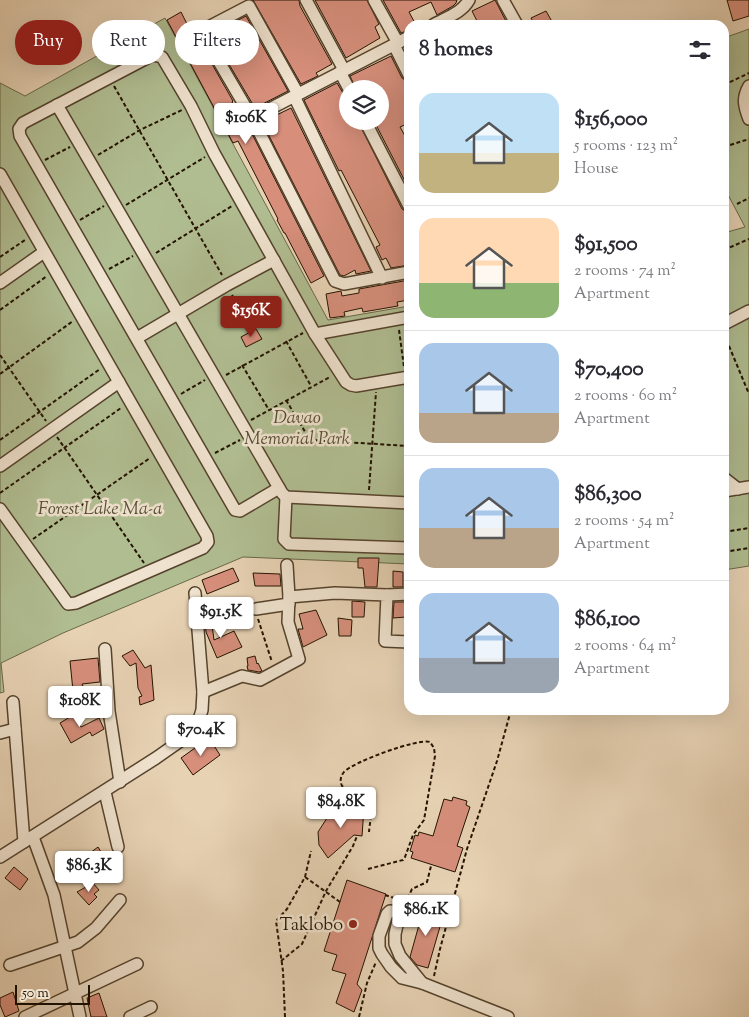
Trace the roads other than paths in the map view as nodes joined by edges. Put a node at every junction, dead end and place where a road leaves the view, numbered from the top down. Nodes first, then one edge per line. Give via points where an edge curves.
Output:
1 (306, 0) edge
2 (374, 0) edge
3 (469, 0) edge
4 (503, 0) edge
5 (443, 20) edge
6 (514, 20) edge
7 (404, 40) edge
8 (396, 44) junction
9 (404, 63) edge
10 (342, 71) junction
11 (346, 80) edge
12 (749, 86) edge
13 (296, 95) junction
14 (57, 105) junction
15 (252, 118) junction
16 (749, 118) edge
17 (370, 130) edge
18 (0, 174) edge
19 (404, 196) edge
20 (44, 252) junction
21 (274, 260) junction
22 (404, 273) edge
23 (382, 278) junction
24 (0, 283) edge
25 (749, 311) edge
26 (178, 314) junction
27 (403, 318) edge
28 (729, 321) edge
29 (313, 331) junction
30 (137, 338) junction
31 (404, 378) edge
32 (119, 382) junction
33 (0, 466) edge
34 (729, 480) edge
35 (744, 488) edge
36 (729, 490) edge
37 (282, 492) junction
38 (404, 503) edge
39 (0, 509) edge
40 (404, 548) edge
41 (287, 565) dead end
42 (194, 593) dead end
43 (404, 594) edge
44 (387, 595) junction
45 (289, 600) junction
46 (256, 609) road end
47 (404, 642) edge
48 (105, 649) dead end
49 (203, 692) junction
50 (13, 702) dead end
51 (15, 729) junction
52 (0, 733) edge
53 (120, 782) junction
54 (105, 792) junction
55 (29, 839) junction
56 (118, 847) dead end
57 (0, 857) edge
58 (120, 900) dead end
59 (66, 946) junction
60 (137, 964) dead end
61 (10, 965) dead end
62 (407, 965) junction
63 (398, 976) junction
64 (422, 983) junction
65 (75, 993) junction
66 (151, 1007) dead end
67 (506, 1016) edge
68 (25, 1017) edge
69 (80, 1017) edge
70 (130, 1017) edge

1 - 10 street
2 - 8 street
3 - 5 street via 459,12
4 - 6 street
7 - 8 street
8 - 9 street
8 - 10 street
10 - 11 street
10 - 13 street
12 - 16 street via 744,94 744,107
13 - 15 street
13 - 15 street via 249,6 201,31
13 - 23 street
14 - 21 street via 158,55 165,60
14 - 26 street
14 - 30 street via 23,123 18,129 20,136
15 - 23 street via 332,277 337,283 344,284
17 - 19 street
18 - 20 street
20 - 24 street
20 - 32 street
21 - 26 street
21 - 29 street
22 - 23 street
25 - 28 street
26 - 30 street
26 - 37 street
27 - 29 street
29 - 31 street via 351,386
30 - 37 street via 235,510
32 - 33 street
32 - 39 street via 208,539 203,548 68,604
34 - 35 street
35 - 36 street
37 - 38 street
37 - 40 street via 284,539 289,544
41 - 45 street
42 - 49 street
43 - 44 street
44 - 45 street via 335,593
44 - 47 street via 385,641
45 - 46 street
45 - 49 street via 288,622 299,659 260,680 242,676
48 - 53 street via 109,711
49 - 53 street via 200,718 192,732
50 - 51 street
51 - 52 street
51 - 55 street
53 - 54 street
54 - 55 street
54 - 56 street
55 - 57 street
55 - 59 street via 54,895
58 - 59 street via 87,936
59 - 61 street
59 - 65 street
60 - 65 street
62 - 63 street via 398,967
62 - 63 street via 395,944 399,917 390,911 379,936 379,948
62 - 64 street
63 - 64 street
64 - 67 street
65 - 68 street
65 - 69 street
66 - 70 street

